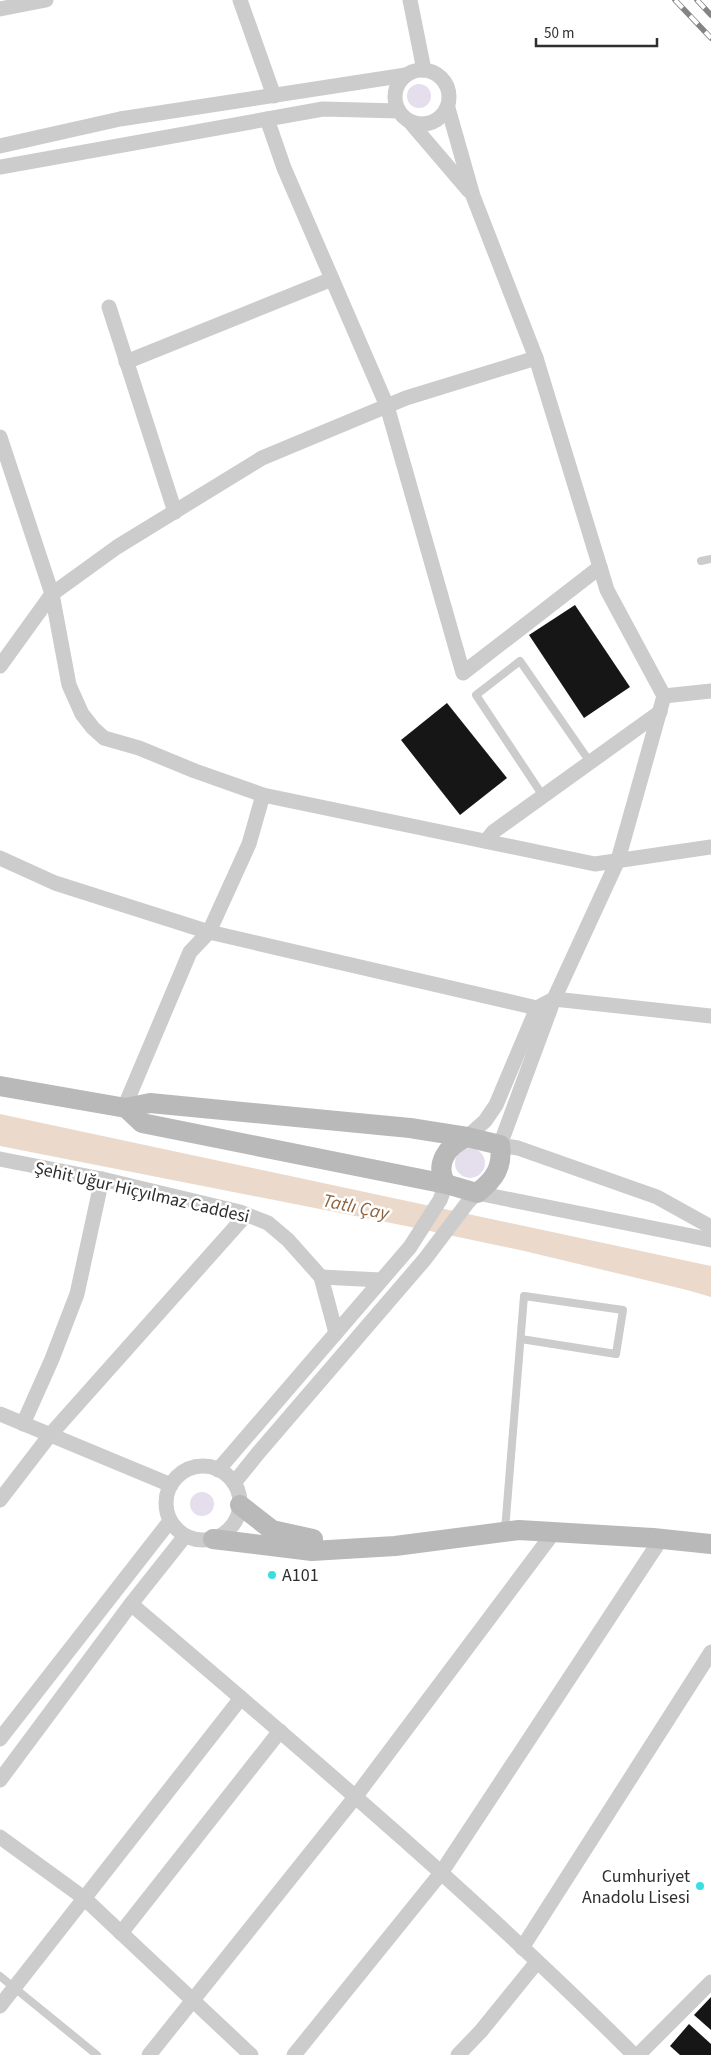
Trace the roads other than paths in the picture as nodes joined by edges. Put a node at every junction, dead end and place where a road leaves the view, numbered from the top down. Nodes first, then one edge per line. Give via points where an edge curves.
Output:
1 (46, 0) edge
2 (240, 0) edge
3 (410, 0) edge
4 (0, 9) edge
5 (424, 70) junction
6 (406, 75) junction
7 (274, 96) junction
8 (448, 108) junction
9 (405, 117) junction
10 (267, 119) junction
11 (0, 146) edge
12 (0, 167) edge
13 (473, 196) junction
14 (332, 279) junction
15 (109, 307) dead end
16 (536, 358) junction
17 (126, 362) junction
18 (387, 406) junction
19 (0, 437) edge
20 (6, 473) edge
21 (174, 512) junction
22 (711, 559) edge
23 (701, 561) dead end
24 (600, 567) junction
25 (52, 594) junction
26 (0, 666) edge
27 (711, 691) edge
28 (664, 696) junction
29 (660, 712) junction
30 (590, 762) junction
31 (263, 795) junction
32 (543, 796) junction
33 (486, 841) junction
34 (711, 847) edge
35 (0, 858) edge
36 (618, 860) junction
37 (209, 932) junction
38 (554, 999) junction
39 (537, 1008) junction
40 (711, 1016) edge
41 (0, 1086) edge
42 (125, 1108) junction
43 (467, 1137) junction
44 (500, 1145) junction
45 (0, 1159) edge
46 (102, 1179) junction
47 (444, 1190) junction
48 (472, 1197) junction
49 (246, 1215) junction
50 (711, 1227) edge
51 (711, 1240) edge
52 (321, 1277) junction
53 (381, 1280) junction
54 (336, 1333) junction
55 (521, 1339) junction
56 (0, 1414) edge
57 (23, 1424) junction
58 (50, 1435) junction
59 (218, 1470) junction
60 (234, 1483) junction
61 (171, 1485) junction
62 (0, 1500) edge
63 (240, 1505) junction
64 (170, 1521) junction
65 (505, 1532) junction
66 (554, 1532) junction
67 (185, 1536) junction
68 (213, 1539) junction
69 (660, 1539) junction
70 (711, 1544) edge
71 (394, 1546) junction
72 (130, 1604) junction
73 (711, 1652) edge
74 (241, 1698) junction
75 (280, 1731) junction
76 (0, 1739) edge
77 (0, 1780) edge
78 (356, 1796) junction
79 (0, 1837) edge
80 (441, 1873) junction
81 (84, 1898) junction
82 (121, 1933) junction
83 (522, 1948) junction
84 (537, 1962) junction
85 (0, 1976) edge
86 (711, 1982) edge
87 (14, 1988) junction
88 (193, 2000) junction
89 (0, 2006) edge
90 (97, 2055) edge
91 (150, 2055) edge
92 (251, 2055) edge
93 (294, 2055) edge
94 (458, 2055) edge
95 (636, 2055) edge

1 - 4 street
2 - 7 street
3 - 5 street
5 - 6 street
5 - 8 street via 433,72 446,83 450,99
6 - 7 street
6 - 9 street via 396,90 395,100
7 - 11 street via 120,120
8 - 9 street via 428,124 419,124
8 - 13 street
9 - 10 street via 323,109
9 - 13 street
10 - 12 street
10 - 14 street via 284,168
13 - 16 street
14 - 17 street
14 - 18 street
15 - 17 street
16 - 18 street
16 - 24 street
17 - 21 street
18 - 21 street via 262,458
18 - 24 street via 463,673
19 - 20 street
20 - 25 street
21 - 25 street via 117,547
22 - 23 lane
24 - 28 street via 607,590
25 - 26 street
25 - 31 street via 69,685 82,714 93,728 104,738
27 - 28 street
28 - 29 street
29 - 30 street
29 - 36 street
30 - 32 street
30 - 32 lane via 520,662 476,695
31 - 33 street
31 - 37 street via 249,844
32 - 33 street via 492,832
33 - 36 street via 595,864
34 - 36 street
35 - 37 street via 55,883
36 - 38 street
37 - 39 street
37 - 42 street via 190,952
38 - 39 street
38 - 40 street
38 - 44 street
39 - 43 street via 496,1105 485,1121
41 - 42 street
42 - 43 street via 150,1103 410,1128
42 - 47 street via 142,1123
43 - 44 street
43 - 47 street via 448,1150 442,1162 440,1170
44 - 48 street via 500,1167 496,1175
44 - 50 street via 518,1148 657,1197
45 - 46 street, Şehit Uğur Hiçyılmaz Caddesi
46 - 49 street, Şehit Uğur Hiçyılmaz Caddesi
46 - 57 street via 77,1294
47 - 48 street
47 - 53 street via 417,1236
48 - 51 street
48 - 60 street via 437,1243
49 - 52 street, Şehit Uğur Hiçyılmaz Caddesi via 268,1223
49 - 58 street
52 - 53 street
52 - 54 street
53 - 54 street
54 - 59 street
55 - 55 lane via 616,1354 623,1310 524,1296
55 - 65 lane
56 - 57 street
57 - 58 street
58 - 61 street
58 - 62 street
59 - 60 street
59 - 61 street via 202,1466 190,1469
60 - 63 street
61 - 64 street via 166,1503
63 - 68 street via 232,1525
63 - 71 street via 272,1530 304,1539
64 - 67 street
64 - 76 street
65 - 66 street
65 - 71 street
66 - 69 street
66 - 78 street
67 - 68 street
67 - 72 street
68 - 71 street via 312,1551
69 - 70 street
69 - 80 street
72 - 74 street
72 - 77 street
73 - 83 street
74 - 75 street
74 - 81 street
75 - 78 street
75 - 82 street
78 - 80 street
78 - 88 street
79 - 81 street
80 - 83 street
80 - 93 street
81 - 82 street
81 - 87 street
82 - 88 street
83 - 84 street
84 - 94 street
84 - 95 street
85 - 87 lane
86 - 95 street
87 - 89 street
87 - 90 lane
88 - 91 street
88 - 92 street

